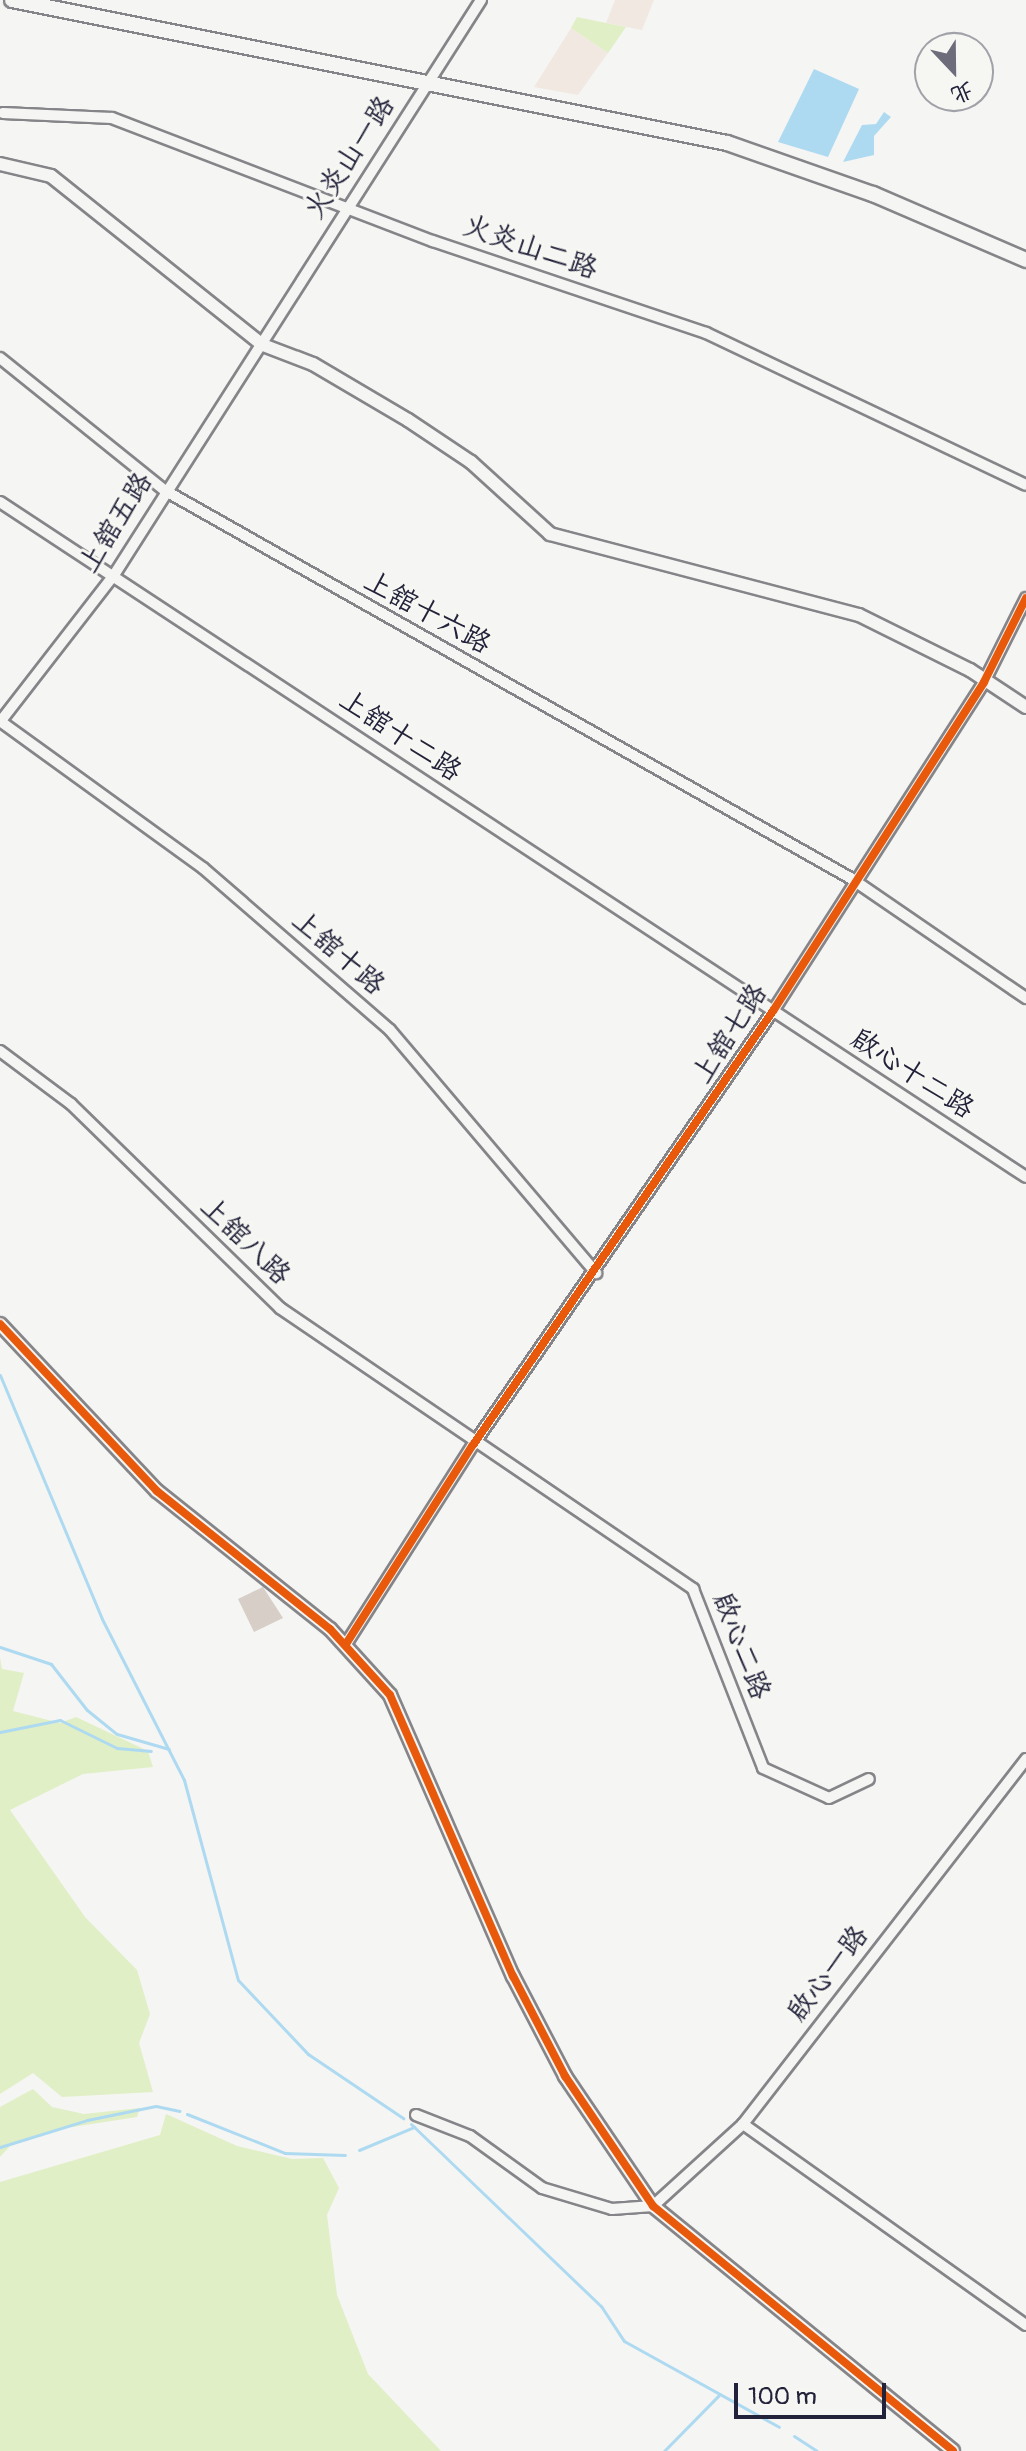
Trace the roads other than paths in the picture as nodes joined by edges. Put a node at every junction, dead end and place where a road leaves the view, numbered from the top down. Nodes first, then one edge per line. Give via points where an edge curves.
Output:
1 (12, 0) edge
2 (481, 0) edge
3 (431, 79) junction
4 (3, 113) dead end
5 (0, 164) edge
6 (345, 208) junction
7 (1026, 260) edge
8 (263, 345) junction
9 (0, 358) edge
10 (1026, 485) edge
11 (164, 490) junction
12 (0, 502) edge
13 (114, 575) junction
14 (1026, 598) edge
15 (984, 682) junction
16 (1026, 707) edge
17 (0, 721) edge
18 (852, 879) junction
19 (1026, 998) edge
20 (773, 1011) junction
21 (0, 1051) edge
22 (1026, 1177) edge
23 (596, 1273) junction
24 (0, 1324) edge
25 (473, 1445) junction
26 (346, 1644) junction
27 (1026, 1759) edge
28 (869, 1779) dead end
29 (416, 2115) dead end
30 (743, 2124) junction
31 (653, 2206) junction
32 (1026, 2325) edge
33 (953, 2451) edge

1 - 3 main road
2 - 3 street, 火炎山一路
3 - 6 street, 火炎山一路
3 - 7 main road via 727,143
4 - 6 street, 火炎山二路 via 112,118
5 - 8 street via 51,176
6 - 8 street, 火炎山一路
6 - 10 street, 火炎山二路 via 706,333
8 - 11 street, 上舘五路
8 - 15 street via 313,364 408,420 471,462 550,534 859,615
9 - 11 street, 上舘十六路
11 - 13 street, 上舘五路
11 - 18 street, 上舘十六路
12 - 13 street, 上舘十二路
13 - 17 street, 上舘五路
13 - 20 street, 上舘十二路
14 - 15 street, 上舘七路
15 - 16 street
15 - 18 street, 上舘七路
17 - 23 street, 上舘十路 via 203,868 390,1030
18 - 19 street, 上舘十六路
18 - 20 street, 上舘七路
20 - 22 street, 啟心十二路
20 - 23 street, 上舘七路
21 - 25 street, 上舘八路 via 71,1104 280,1308
23 - 25 street, 上舘七路
24 - 26 street via 157,1491
25 - 26 street, 上舘七路
25 - 28 street, 啟心二路 via 693,1589 763,1768 829,1798
26 - 31 street via 390,1695 565,2076
27 - 30 street, 啟心一路
29 - 31 street via 470,2136 542,2188 612,2209
30 - 31 street, 啟心一路
30 - 32 street
31 - 33 street

